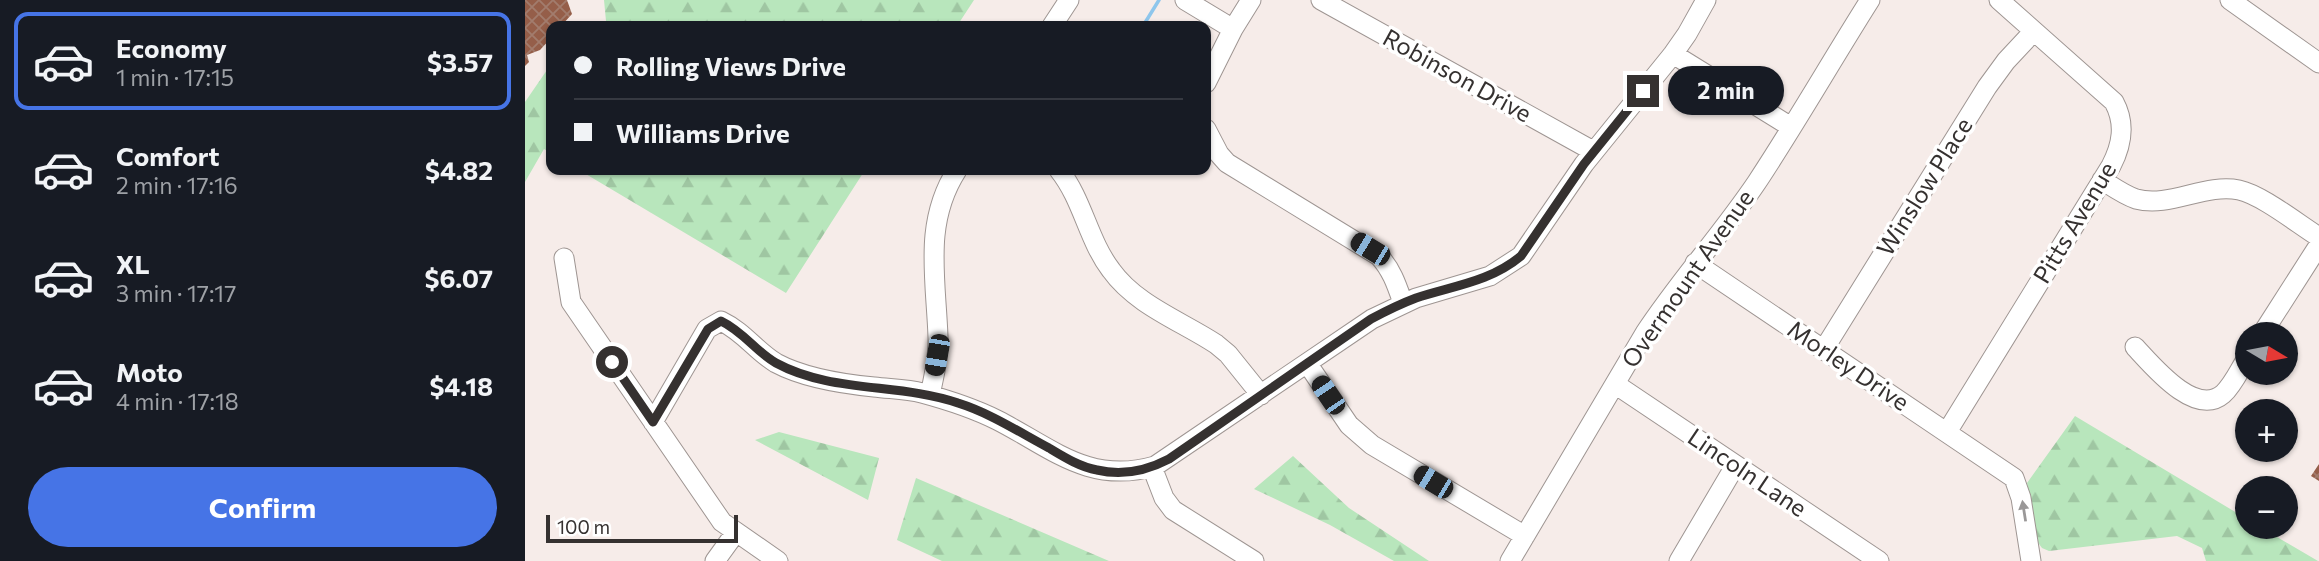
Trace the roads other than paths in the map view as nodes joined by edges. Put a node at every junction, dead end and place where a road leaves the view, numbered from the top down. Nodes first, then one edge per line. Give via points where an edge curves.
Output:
1 (1069, 0) edge
2 (1185, 0) edge
3 (1251, 0) edge
4 (1321, 0) edge
5 (1706, 0) edge
6 (1870, 0) edge
7 (1999, 0) edge
8 (2230, 0) edge
9 (1055, 21) edge
10 (1233, 29) junction
11 (2034, 31) junction
12 (1673, 54) junction
13 (2319, 63) edge
14 (1211, 73) edge
15 (1791, 127) junction
16 (1211, 139) edge
17 (1593, 151) junction
18 (954, 175) edge
19 (1063, 175) edge
20 (2102, 180) junction
21 (2319, 237) edge
22 (2319, 245) edge
23 (564, 257) dead end
24 (1695, 263) junction
25 (1403, 303) junction
26 (2270, 322) edge
27 (2136, 347) dead end
28 (1824, 349) junction
29 (1307, 363) junction
30 (2235, 375) edge
31 (1615, 384) junction
32 (930, 395) junction
33 (1261, 395) junction
34 (653, 422) junction
35 (1947, 432) junction
36 (1735, 466) junction
37 (1151, 467) junction
38 (736, 532) junction
39 (1525, 536) junction
40 (1858, 555) edge
41 (715, 561) edge
42 (778, 561) edge
43 (1254, 561) edge
44 (1510, 561) edge
45 (1679, 561) edge
46 (1879, 561) edge
47 (2031, 561) edge

1 - 9 street
2 - 10 street
3 - 10 street
4 - 17 street, Robinson Drive
5 - 12 street
6 - 15 street, Overmount Avenue
7 - 11 street, Pitts Avenue
8 - 13 street
10 - 14 street
11 - 20 street, Pitts Avenue via 2117,108 2121,142
11 - 28 street, Winslow Place via 1987,88
12 - 15 street
12 - 17 street
15 - 24 street, Overmount Avenue via 1756,183
16 - 25 street via 1227,163 1379,256 1388,265
17 - 25 street via 1521,256 1490,276
18 - 32 street via 935,228 938,338
19 - 33 street via 1109,269 1128,291 1216,344
20 - 21 street via 2146,200 2240,190
20 - 35 street, Pitts Avenue
22 - 26 street
23 - 34 street via 571,302
24 - 28 street, Morley Drive
24 - 31 street, Overmount Avenue
25 - 29 street
27 - 30 street via 2167,381 2201,400 2222,394
28 - 35 street, Morley Drive
29 - 33 street
29 - 39 street via 1349,425 1372,445
31 - 36 street, Lincoln Lane
31 - 39 street, Overmount Avenue
32 - 34 street via 807,374 775,362 721,321 708,329
32 - 37 street via 960,403 1095,470 1137,472
33 - 37 street
34 - 38 street via 722,522
47 -> 35 street, Morley Drive via 2014,478
36 - 40 street, Lincoln Lane
36 - 45 street
37 - 43 street via 1173,510
38 - 41 street
38 - 42 street
39 - 44 street, Overmount Avenue
40 - 46 street, Lincoln Lane

